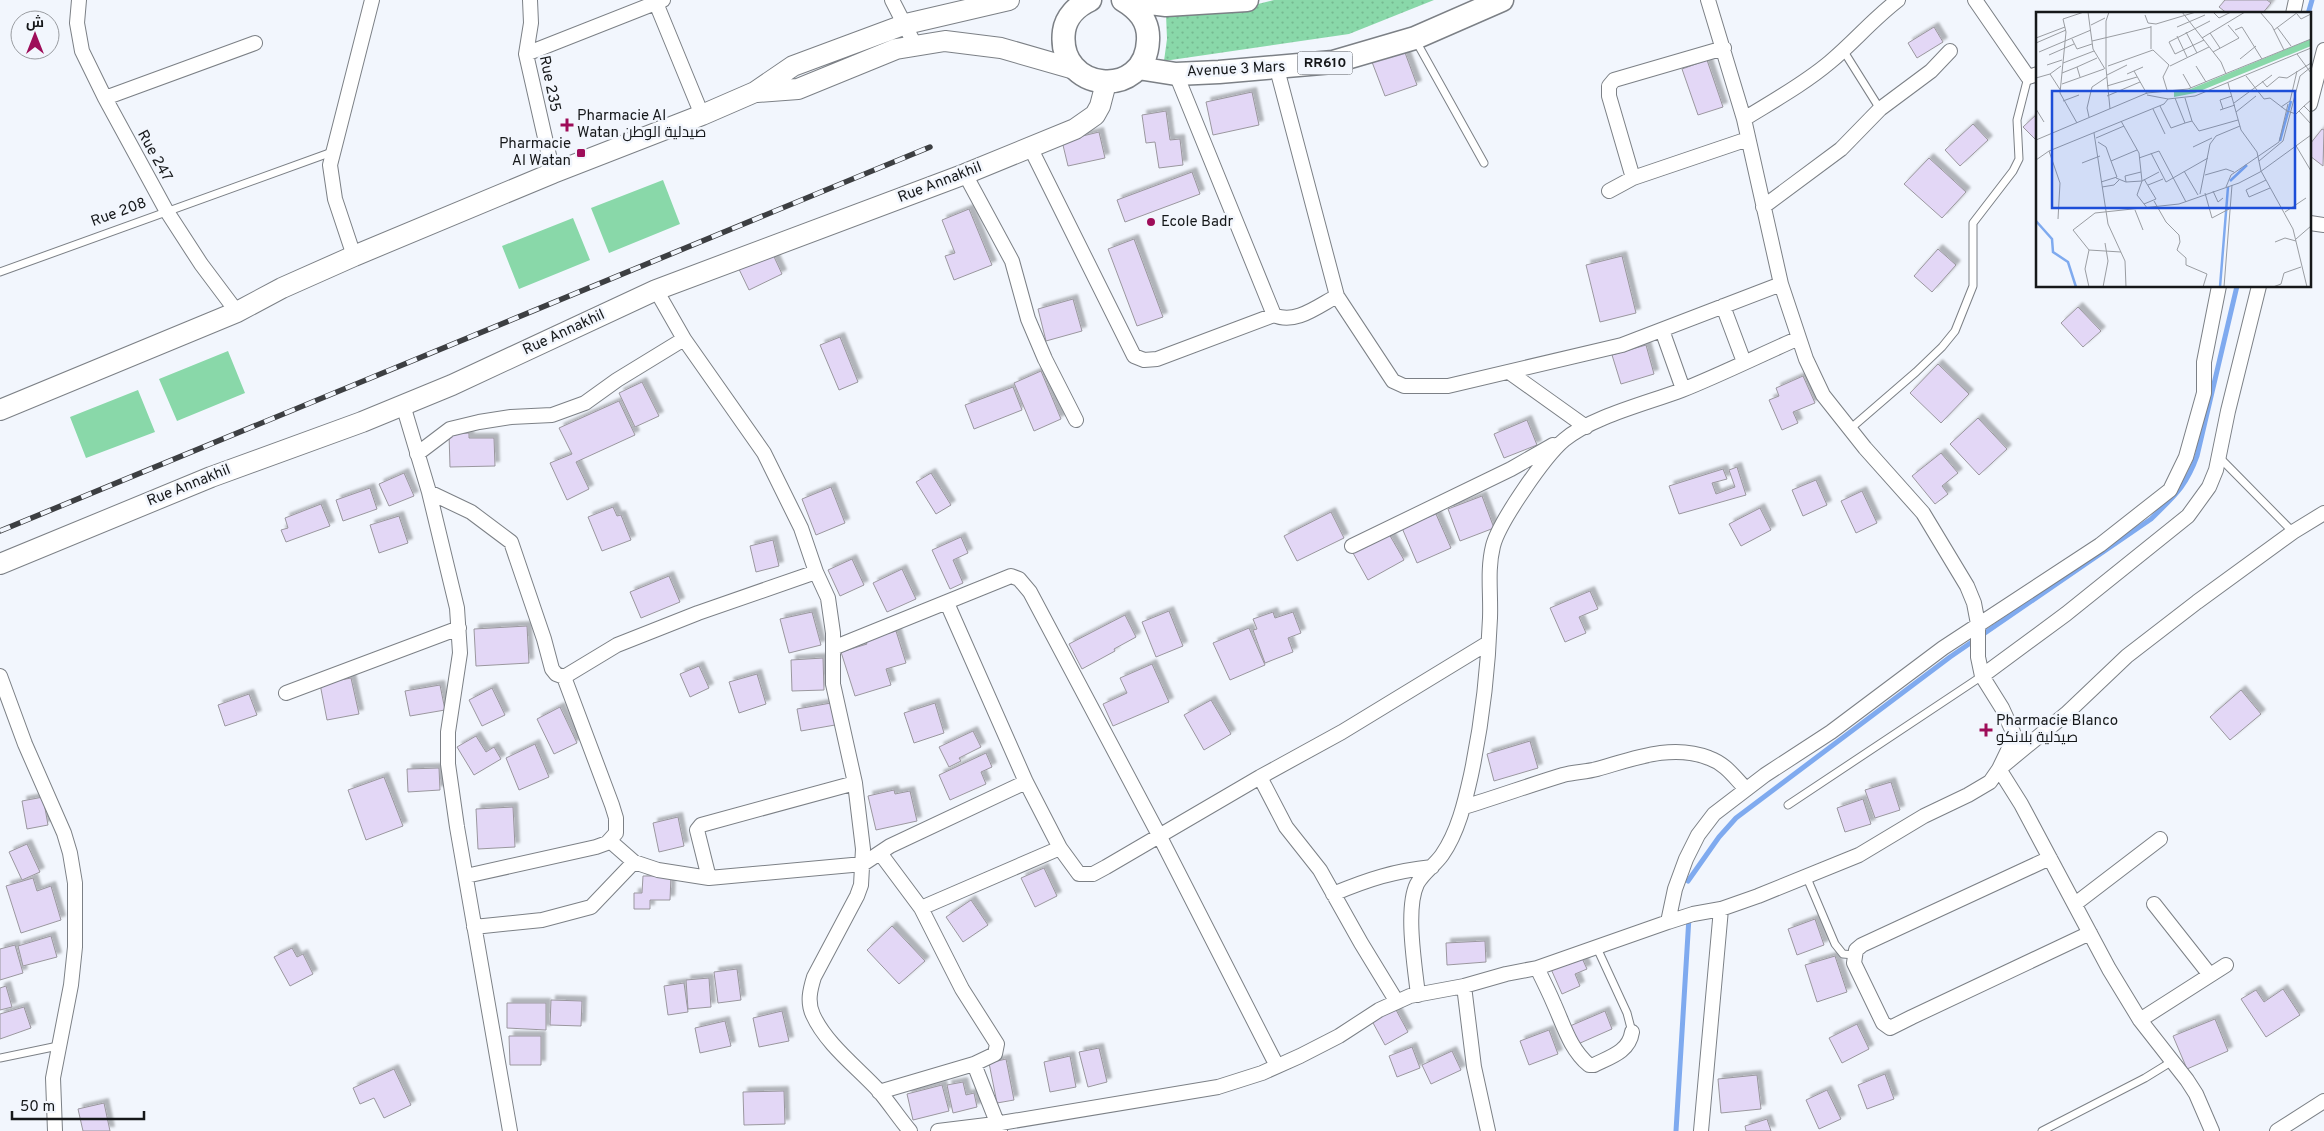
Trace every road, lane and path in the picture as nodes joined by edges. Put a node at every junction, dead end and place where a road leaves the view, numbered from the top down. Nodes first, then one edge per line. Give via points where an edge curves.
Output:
1 (78, 0) edge
2 (372, 0) edge
3 (530, 0) edge
4 (892, 0) edge
5 (1009, 0) edge
6 (1090, 0) edge
7 (1124, 0) edge
8 (1247, 0) edge
9 (1502, 0) edge
10 (1708, 0) edge
11 (1898, 0) edge
12 (1975, 0) edge
13 (659, 2) edge
14 (906, 24) junction
15 (1415, 38) junction
16 (255, 42) dead end
17 (915, 46) junction
18 (1724, 48) junction
19 (1843, 50) junction
20 (2324, 50) edge
21 (1950, 51) dead end
22 (526, 54) junction
23 (1138, 68) junction
24 (1074, 69) junction
25 (1277, 69) junction
26 (1176, 74) junction
27 (2033, 76) edge
28 (1106, 83) junction
29 (755, 92) junction
30 (2312, 96) edge
31 (104, 98) junction
32 (1880, 109) junction
33 (702, 115) junction
34 (1744, 119) junction
35 (1748, 139) junction
36 (1030, 147) junction
37 (332, 152) junction
38 (1484, 163) dead end
39 (553, 173) junction
40 (965, 174) junction
41 (1633, 178) junction
42 (1609, 191) dead end
43 (1763, 207) junction
44 (166, 210) junction
45 (354, 256) junction
46 (0, 272) edge
47 (1781, 284) junction
48 (2219, 288) edge
49 (2258, 288) edge
50 (656, 290) junction
51 (1336, 296) junction
52 (1723, 306) junction
53 (237, 312) junction
54 (1274, 315) junction
55 (1662, 330) junction
56 (1800, 338) junction
57 (684, 339) junction
58 (1744, 362) junction
59 (1509, 372) junction
60 (1683, 389) junction
61 (403, 405) junction
62 (0, 410) edge
63 (1076, 420) dead end
64 (1586, 426) junction
65 (1850, 430) junction
66 (1565, 438) junction
67 (417, 454) junction
68 (2219, 457) junction
69 (429, 492) junction
70 (2324, 512) edge
71 (2293, 532) junction
72 (1352, 546) dead end
73 (0, 564) edge
74 (816, 572) junction
75 (947, 603) junction
76 (458, 628) junction
77 (1978, 629) junction
78 (1488, 643) junction
79 (833, 648) junction
80 (0, 676) edge
81 (1982, 676) junction
82 (564, 677) junction
83 (286, 693) dead end
84 (1999, 769) junction
85 (1260, 777) junction
86 (1026, 782) junction
87 (855, 783) junction
88 (1746, 789) junction
89 (1788, 805) dead end
90 (1464, 807) junction
91 (1159, 835) junction
92 (2160, 839) dead end
93 (610, 841) junction
94 (1060, 848) junction
95 (880, 853) junction
96 (2050, 858) junction
97 (634, 862) junction
98 (863, 864) junction
99 (1432, 867) junction
100 (466, 876) junction
101 (709, 878) junction
102 (1807, 878) junction
103 (1333, 894) junction
104 (2075, 904) junction
105 (2154, 904) dead end
106 (921, 908) junction
107 (1721, 909) junction
108 (1668, 922) junction
109 (474, 927) junction
110 (2090, 933) junction
111 (1597, 948) junction
112 (1854, 955) junction
113 (2226, 965) dead end
114 (1538, 968) junction
115 (2210, 975) junction
116 (1464, 986) junction
117 (1418, 995) junction
118 (1397, 1002) junction
119 (2140, 1020) junction
120 (1632, 1032) joint
121 (58, 1046) junction
122 (0, 1058) edge
123 (2171, 1062) junction
124 (974, 1064) junction
125 (1277, 1066) junction
126 (879, 1092) junction
127 (2324, 1101) edge
128 (998, 1127) edge
129 (1700, 1128) edge
130 (55, 1131) edge
131 (510, 1131) edge
132 (910, 1131) edge
133 (938, 1131) edge
134 (1488, 1131) edge
135 (2042, 1131) edge
136 (2212, 1131) edge
137 (2277, 1131) edge

1 - 31 street, Rue 247 via 77,23 82,51
2 - 37 street
3 - 22 street, Rue 235 via 531,23
4 - 14 street
5 - 14 main road
6 - 24 main road via 1071,14 1064,27 1062,42
7 - 8 main road via 1166,5
7 - 23 main road via 1140,14 1149,35 1148,47
9 - 15 main road, Avenue 3 Mars / RR610
10 - 18 street
11 - 19 street
12 - 27 street
13 - 22 street
13 - 33 street
14 - 17 street
14 - 29 main road via 793,66
15 - 25 main road, Avenue 3 Mars / RR610 via 1333,62
15 - 38 lane
16 - 31 street
17 - 24 main road via 945,41 970,43 1010,50
17 - 29 main road via 876,56 798,89
18 - 34 street
18 - 41 street via 1614,80 1609,86 1609,96
19 - 32 lane
19 - 34 street via 1802,84
20 - 30 street
21 - 32 street via 1931,71
22 - 39 street, Rue 235
23 - 26 main road, Avenue 3 Mars / RR610
23 - 28 main road via 1124,78
24 - 28 main road via 1096,82
25 - 26 main road, Avenue 3 Mars / RR610
25 - 51 street
26 - 54 street
27 - 65 lane via 2017,120 2019,159 1973,223 1973,286 1955,330 1916,372
28 - 36 main road, Rue Annakhil via 1100,106 1087,123
29 - 33 main road
31 - 44 street, Rue 247
32 - 43 street via 1841,149
33 - 39 main road
34 - 35 street
35 - 41 street
35 - 43 street
36 - 40 main road, Rue Annakhil
36 - 54 street via 1134,356 1144,360 1157,359
37 - 44 lane, Rue 208
37 - 45 street via 330,166 336,198
39 - 45 main road
40 - 50 main road, Rue Annakhil
40 - 63 street via 1012,261 1028,319
41 - 42 street
43 - 47 street
44 - 46 lane, Rue 208
44 - 53 street, Rue 247
45 - 53 main road
47 - 52 street
47 - 56 street
48 - 77 street via 2204,362 2204,393 2186,457 2170,490 2100,545
49 - 68 street via 2238,364
50 - 57 street
50 - 61 main road, Rue Annakhil
51 - 54 street via 1295,318 1283,319
51 - 59 street via 1393,382 1404,386 1448,386
52 - 55 street
52 - 58 street
53 - 62 main road
55 - 59 street via 1622,345
55 - 60 street
56 - 58 street
56 - 65 street via 1823,395
57 - 67 street via 585,403 552,415 511,417 450,429
57 - 74 street via 764,453 801,528
58 - 60 street
59 - 64 street
60 - 64 street
61 - 67 street
61 - 73 main road, Rue Annakhil via 211,477
64 - 66 street
65 - 77 street via 1924,513 1968,586
66 - 72 street via 1511,469
66 - 78 street via 1532,478 1493,544
67 - 69 street
68 - 71 lane
68 - 81 street via 2208,487 2188,516
69 - 76 street via 455,599
69 - 82 street via 471,512 511,542 552,669
70 - 71 street
71 - 84 street via 2127,656 2066,714
74 - 79 street via 828,598
74 - 82 street via 698,613 617,646
75 - 79 street
75 - 86 street
75 - 91 street via 1011,576 1019,579 1030,592
76 - 83 street
76 - 100 street via 460,653 448,743 450,780
77 - 81 street
77 - 88 street
78 - 85 street via 1342,732
78 - 90 street via 1479,735
79 - 87 street via 832,684
80 - 121 street via 70,853 76,907 75,947
81 - 84 street via 2013,732 2011,745
81 - 89 lane
82 - 93 street via 616,818 616,833
84 - 96 street
84 - 102 street via 1990,782 1968,795 1924,816 1859,855
85 - 91 street
85 - 103 street via 1286,827 1320,870
86 - 94 street
86 - 95 street
87 - 98 street
87 - 101 street via 701,825 697,830
88 - 90 street via 1719,762 1691,753 1663,752 1565,774
88 - 108 street via 1714,814 1698,835 1675,889
90 - 99 street via 1444,853
91 - 94 street via 1093,874 1079,874
91 - 125 street
92 - 104 street
93 - 97 street
93 - 100 street via 596,847
94 - 106 street
95 - 98 street
95 - 106 street
96 - 104 street
96 - 112 street via 1862,946
97 - 101 street via 658,870
97 - 109 street via 591,907 542,920
98 - 101 street
98 - 126 street via 859,890 814,977 809,997 813,1016 822,1029
99 - 103 street via 1394,872
99 - 117 street via 1417,885 1414,899 1411,936
100 - 109 street
102 - 107 street
102 - 112 lane via 1835,944 1843,954
103 - 118 street
104 - 110 street
105 - 115 street
106 - 124 street via 962,989 997,1044 995,1054
107 - 108 street
107 - 129 street
108 - 111 street
109 - 131 street
110 - 112 street via 1890,1028 1883,1023 1863,983
110 - 119 street
111 - 114 street
111 - 120 lane via 1627,1013
113 - 115 street
114 - 116 street
114 - 120 street via 1563,1029 1589,1065 1628,1046
115 - 119 street
116 - 117 street
116 - 134 street via 1474,1067
117 - 118 street
118 - 125 street via 1339,1036
119 - 123 street
121 - 122 lane
121 - 130 street via 53,1078
123 - 135 lane
123 - 136 street via 2196,1094
124 - 126 street
124 - 128 street
125 - 128 street via 1218,1087
126 - 132 street
127 - 137 street
128 - 133 street

